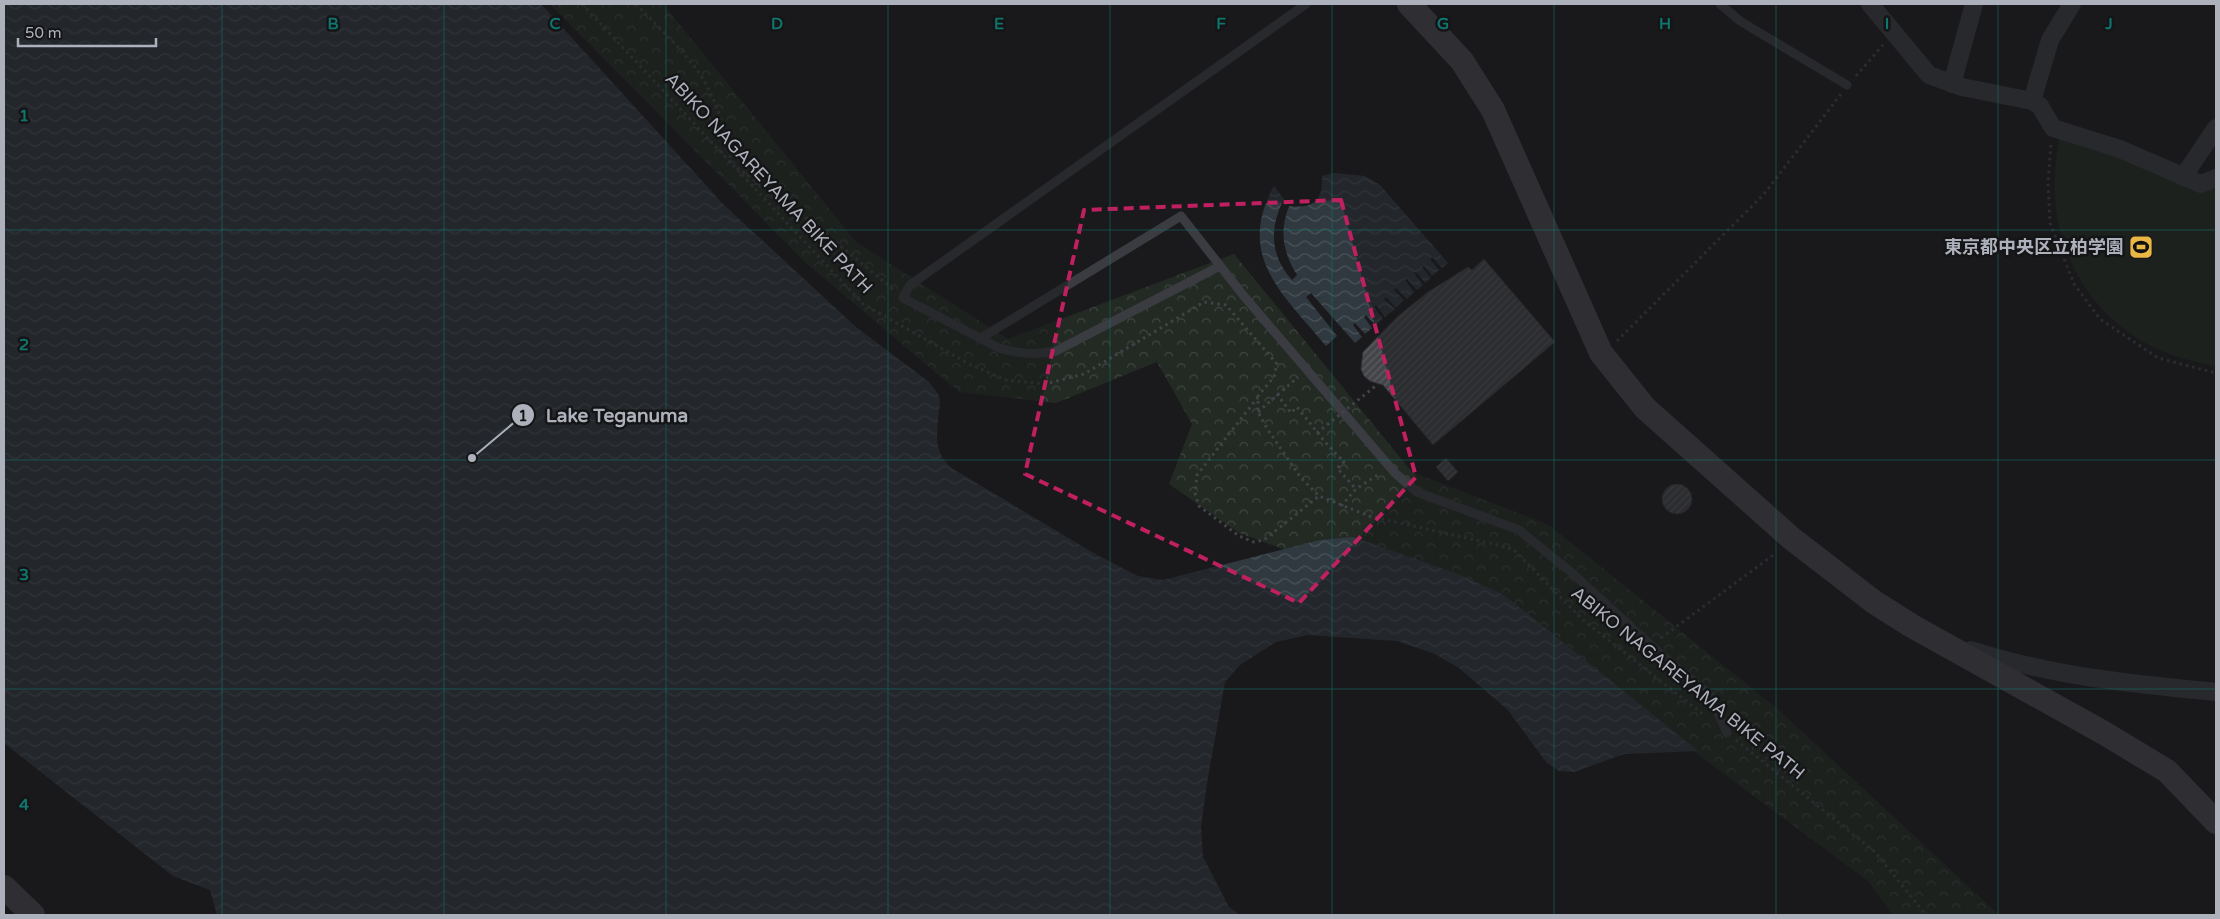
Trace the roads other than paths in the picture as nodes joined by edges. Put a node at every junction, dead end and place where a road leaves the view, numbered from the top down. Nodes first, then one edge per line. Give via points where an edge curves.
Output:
1 (1306, 4) edge
2 (1410, 4) edge
3 (1720, 4) edge
4 (1870, 4) edge
5 (1974, 4) edge
6 (2072, 4) edge
7 (1952, 84) junction
8 (1847, 85) road end
9 (2032, 101) junction
10 (2216, 128) edge
11 (2183, 178) junction
12 (2216, 178) edge
13 (1220, 266) junction
14 (981, 338) junction
15 (1931, 637) junction
16 (2216, 692) edge
17 (1727, 733) road end
18 (2216, 822) edge
19 (4, 887) edge
20 (34, 915) edge

1 - 14 lane via 910,285 903,298
2 - 15 street via 1462,62 1494,110 1601,354 1645,408 1791,538 1874,602
3 - 8 lane via 1740,21
4 - 7 street via 1929,75
5 - 7 street
6 - 9 street via 2050,40
7 - 9 street
9 - 11 street via 2040,106 2053,128 2120,149
10 - 11 street
11 - 12 street via 2201,184
13 - 14 lane via 1056,351 1015,353
13 - 14 lane via 1181,216
13 - 17 lane via 1395,473 1417,492 1519,530 1710,694
15 - 16 street via 1996,658 2086,678
15 - 18 street via 2167,771
19 - 20 street

